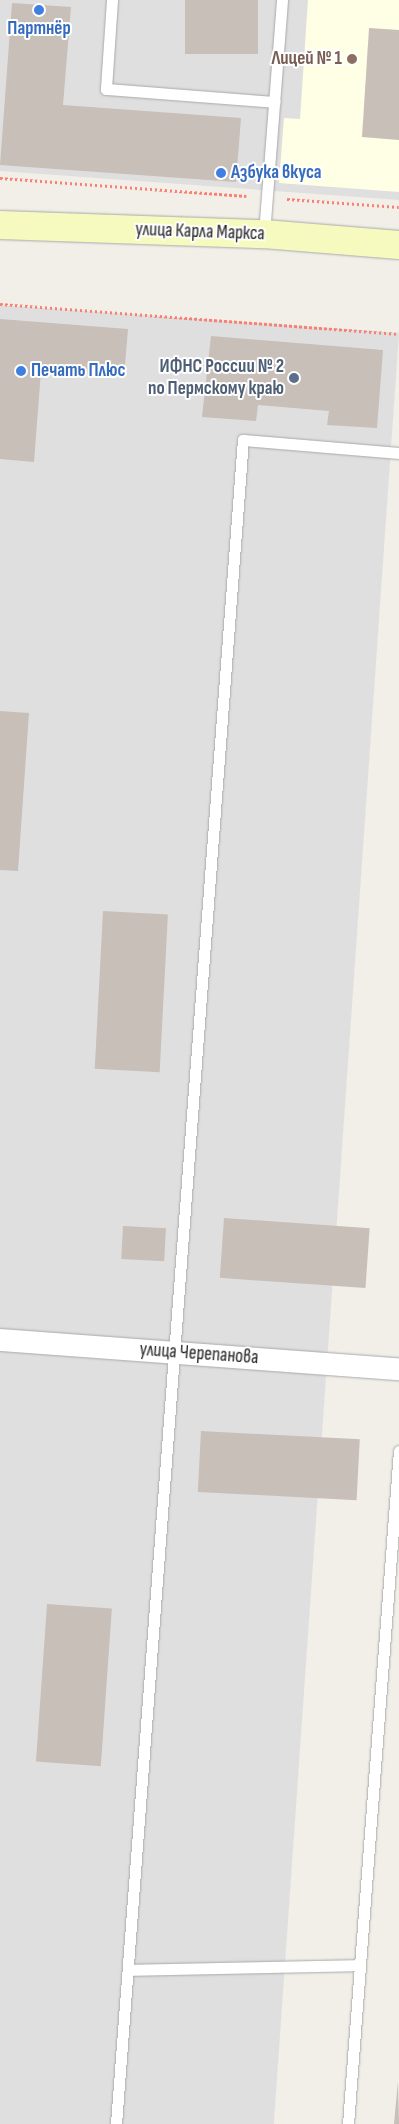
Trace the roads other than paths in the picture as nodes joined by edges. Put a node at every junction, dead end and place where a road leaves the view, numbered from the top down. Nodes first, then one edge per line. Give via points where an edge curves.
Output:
1 (112, 0) edge
2 (282, 0) edge
3 (275, 102) junction
4 (0, 225) edge
5 (264, 234) junction
6 (399, 246) edge
7 (399, 453) edge
8 (0, 1340) edge
9 (175, 1353) junction
10 (399, 1369) edge
11 (399, 1451) edge
12 (360, 1965) junction
13 (128, 1970) junction
14 (116, 2124) edge
15 (348, 2124) edge

1 - 3 lane via 106,89
2 - 3 lane
3 - 5 lane
4 - 5 main road, улица Карла Маркса
5 - 6 main road, улица Карла Маркса
7 - 9 lane via 243,440
8 - 9 street, улица Черепанова
9 - 10 street, улица Черепанова
9 - 13 lane
11 - 12 lane
12 - 13 lane
12 - 15 lane
13 - 14 lane

